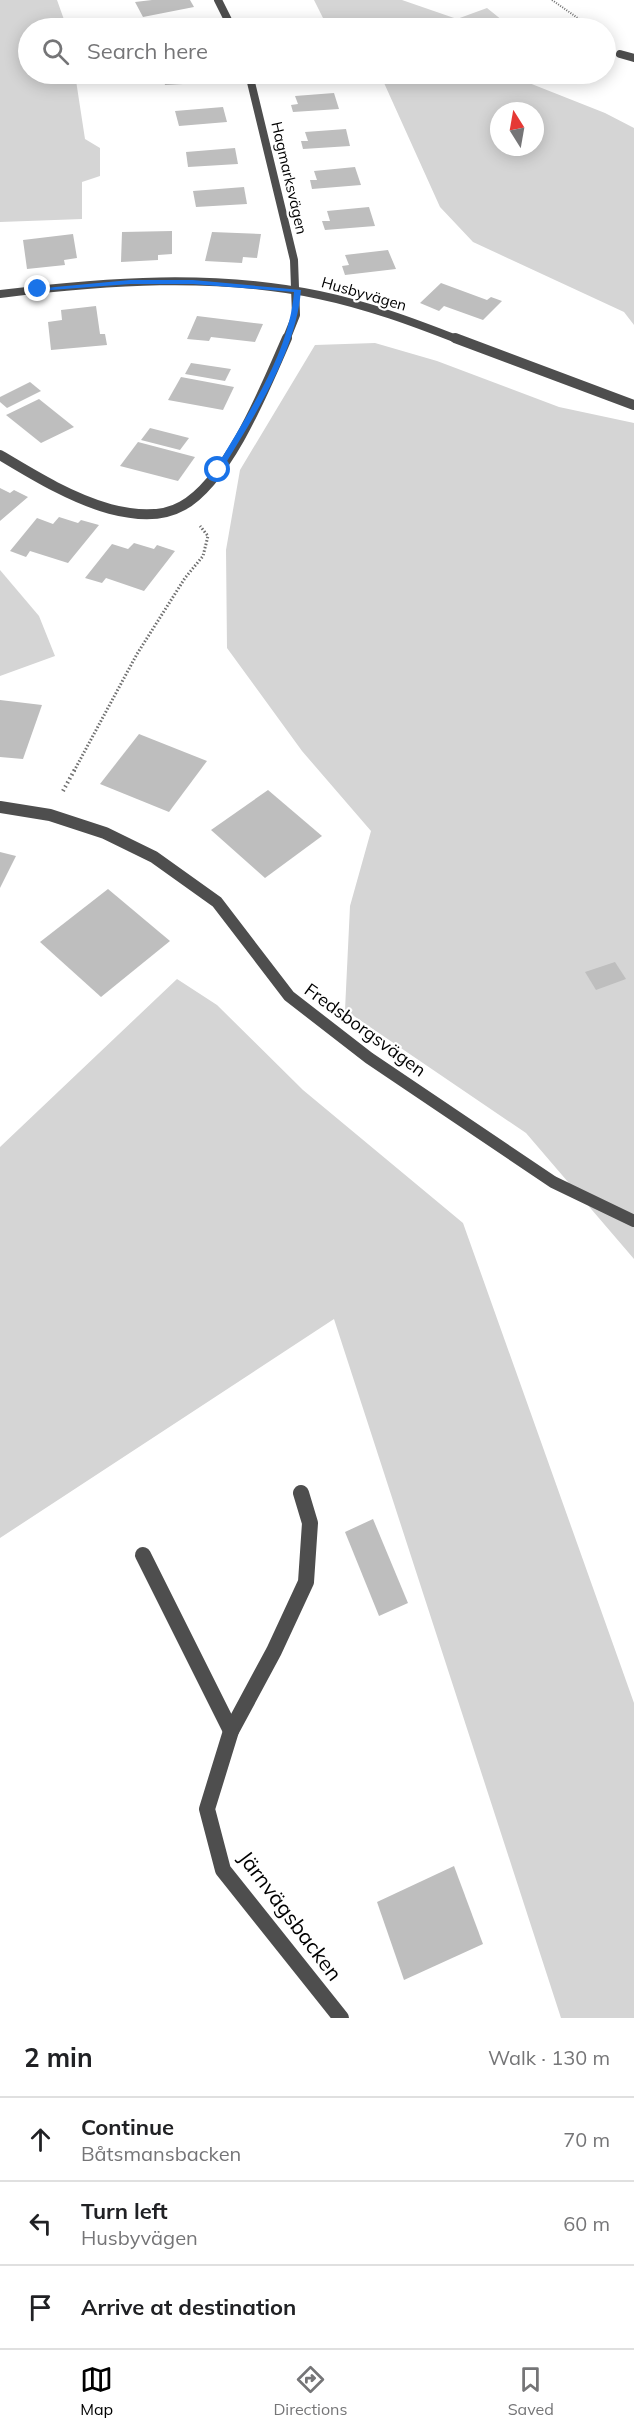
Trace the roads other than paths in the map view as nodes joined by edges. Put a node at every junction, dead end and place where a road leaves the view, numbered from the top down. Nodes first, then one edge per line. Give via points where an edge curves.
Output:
1 (218, 0) edge
2 (227, 18) edge
3 (620, 54) dead end
4 (634, 58) edge
5 (251, 84) edge
6 (298, 290) junction
7 (0, 294) edge
8 (634, 405) edge
9 (0, 455) edge
10 (0, 807) edge
11 (634, 1221) edge
12 (301, 1493) dead end
13 (143, 1555) dead end
14 (231, 1731) junction
15 (341, 2018) edge

1 - 2 street
3 - 4 street
5 - 6 street, Hagmarksvägen
6 - 7 street, Husbyvägen via 130,282
6 - 8 street, Husbyvägen via 407,320
6 - 9 street, Hagmarksvägen via 296,315 272,374 218,470 205,489 185,506 150,515 98,505
10 - 11 street, Fredsborgsvägen via 50,815 105,833 154,857 217,902 289,996 369,1058 553,1182
12 - 14 street, Järnvägsbacken via 310,1523 306,1582
13 - 14 street
14 - 15 street, Järnvägsbacken via 207,1809 223,1870

